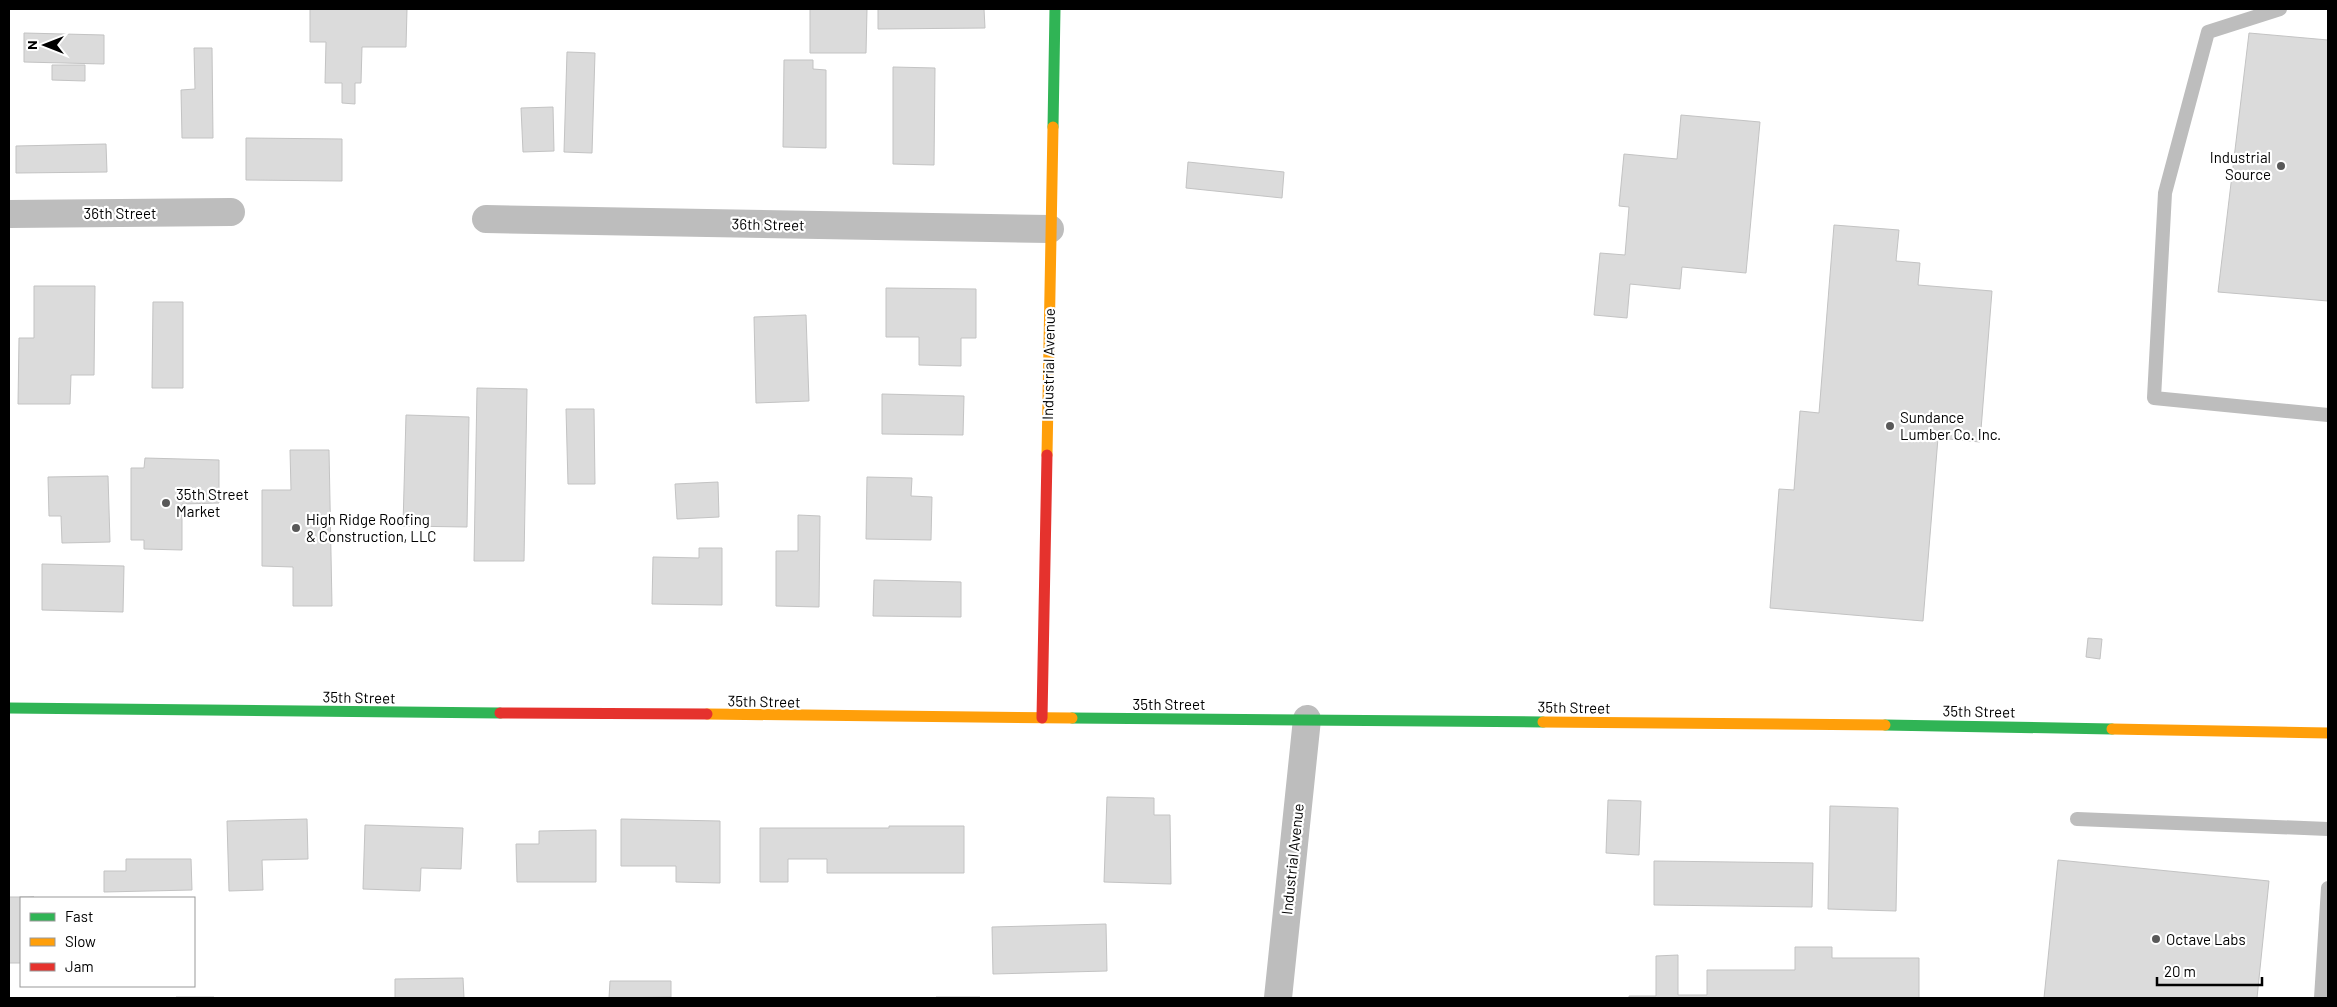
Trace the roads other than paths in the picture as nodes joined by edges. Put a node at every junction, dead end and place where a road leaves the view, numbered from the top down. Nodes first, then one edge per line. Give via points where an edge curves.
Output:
1 (1055, 9) edge
2 (2280, 9) edge
3 (231, 212) dead end
4 (9, 214) edge
5 (486, 219) dead end
6 (1050, 229) junction
7 (2328, 415) edge
8 (9, 708) edge
9 (1042, 718) junction
10 (1307, 719) junction
11 (2328, 733) edge
12 (2077, 820) dead end
13 (2328, 829) edge
14 (2328, 888) edge
15 (1278, 998) edge
16 (2321, 998) edge

1 - 6 street, Industrial Avenue
2 - 7 lane via 2208,32 2165,192 2154,398
3 - 4 street, 36th Street
5 - 6 street, 36th Street
6 - 9 street, Industrial Avenue
8 - 9 street, 35th Street
9 - 10 street, 35th Street
10 - 11 street, 35th Street
10 - 15 street, Industrial Avenue
12 - 13 lane
14 - 16 lane

